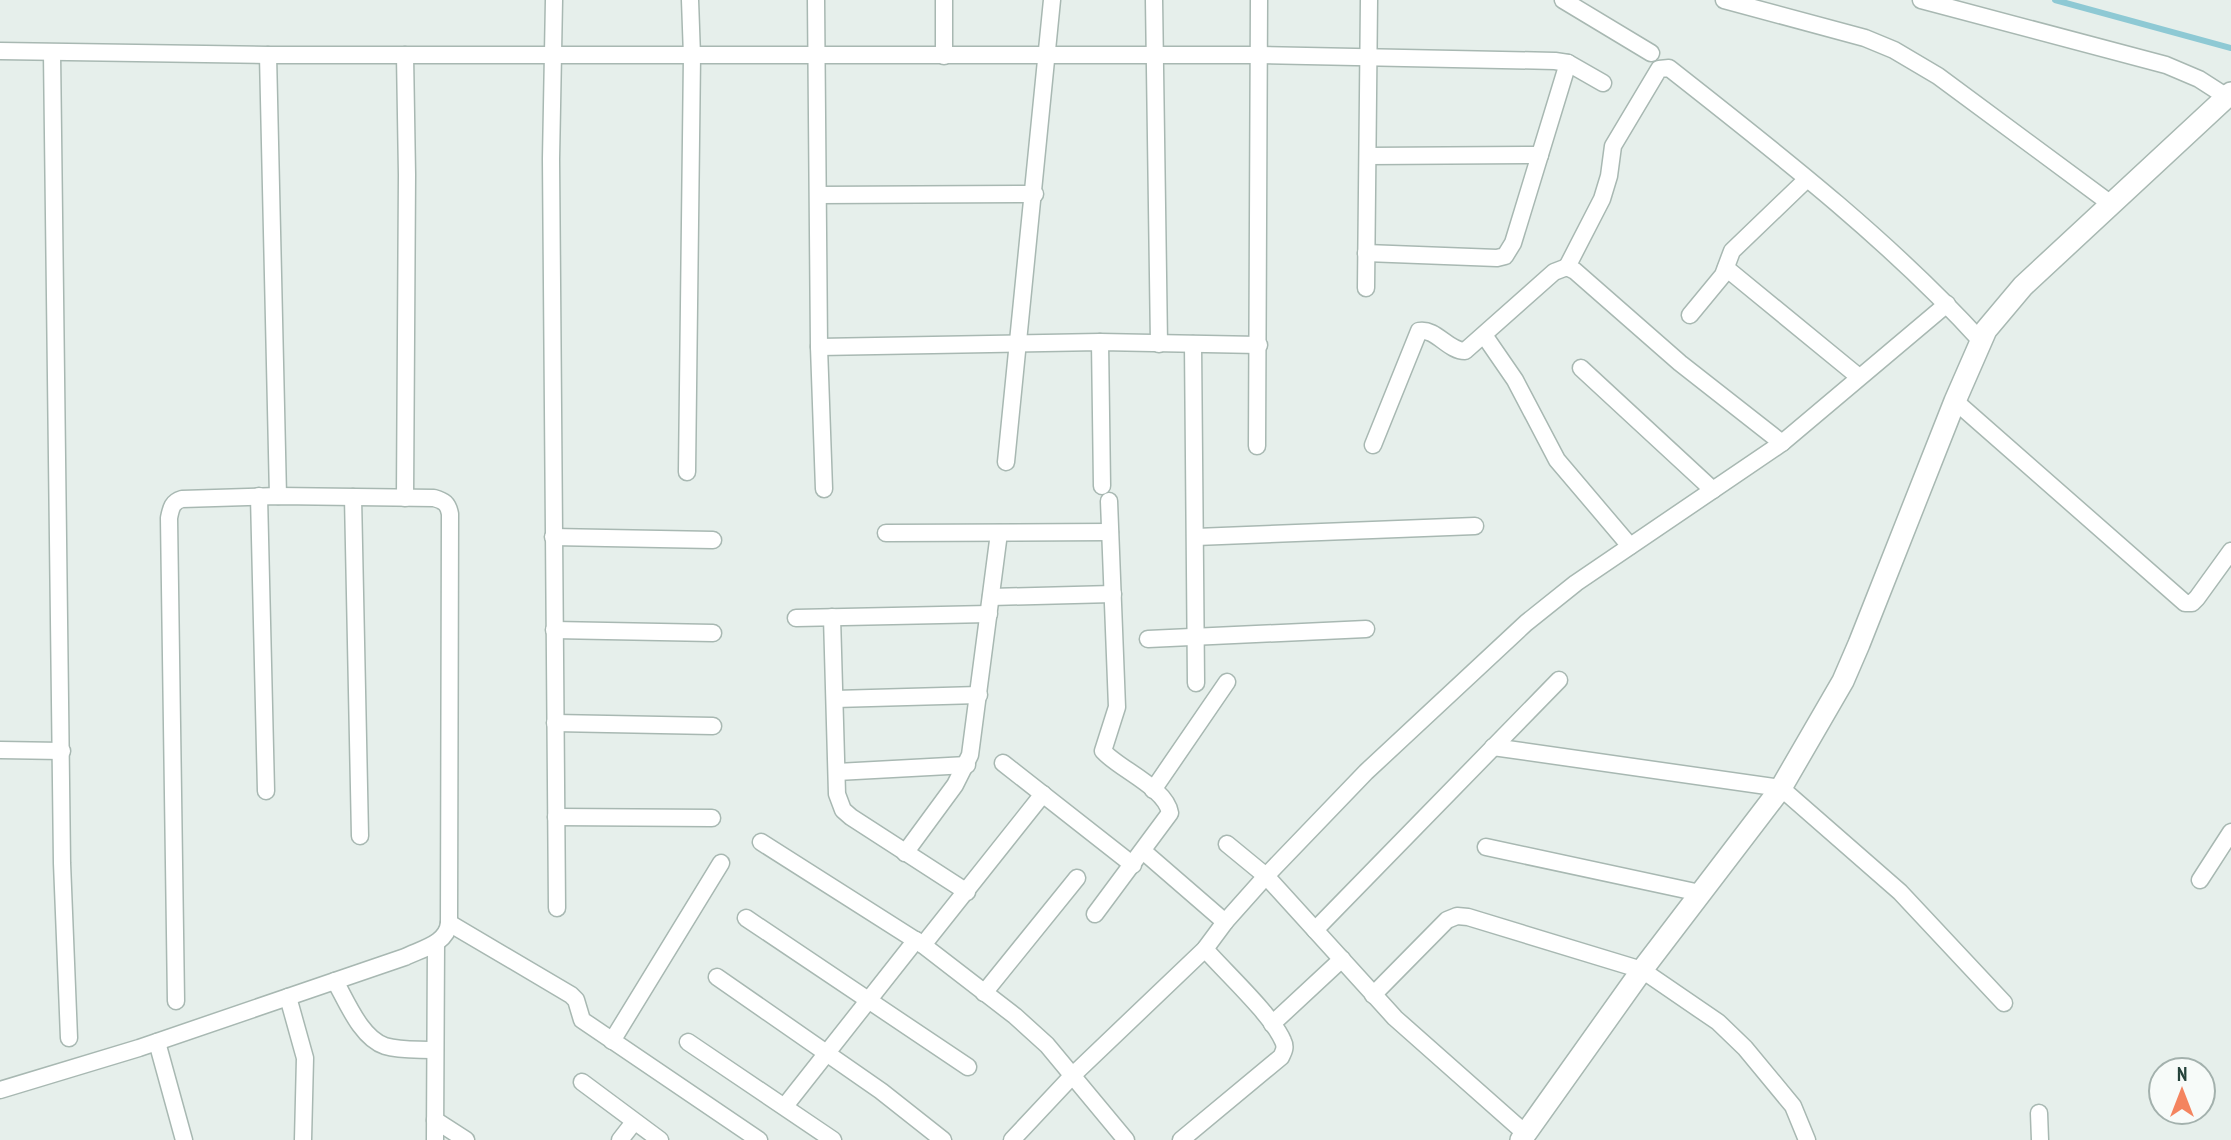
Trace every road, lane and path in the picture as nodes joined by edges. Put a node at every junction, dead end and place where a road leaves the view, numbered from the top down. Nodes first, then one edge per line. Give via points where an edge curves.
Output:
1 (554, 0) edge
2 (690, 0) edge
3 (816, 0) edge
4 (944, 0) edge
5 (1052, 0) edge
6 (1154, 0) edge
7 (1259, 0) edge
8 (1368, 0) edge
9 (1563, 0) edge
10 (1724, 0) edge
11 (1921, 0) edge
12 (1744, 3) edge
13 (0, 51) edge
14 (52, 53) junction
15 (1651, 53) dead end
16 (553, 54) junction
17 (268, 55) junction
18 (405, 55) junction
19 (817, 55) junction
20 (1259, 55) junction
21 (692, 56) junction
22 (944, 56) junction
23 (1155, 56) junction
24 (1369, 56) junction
25 (1046, 57) junction
26 (1568, 63) junction
27 (1603, 83) dead end
28 (2229, 95) edge
29 (1540, 155) junction
30 (1368, 156) junction
31 (1807, 179) junction
32 (1035, 194) junction
33 (819, 195) junction
34 (2110, 204) junction
35 (1366, 253) junction
36 (1567, 267) junction
37 (1726, 268) junction
38 (1366, 288) dead end
39 (1947, 304) junction
40 (1690, 315) dead end
41 (1485, 335) junction
42 (1981, 341) junction
43 (1100, 342) junction
44 (1017, 344) junction
45 (1159, 344) junction
46 (1194, 344) junction
47 (1259, 345) junction
48 (819, 347) junction
49 (1581, 368) dead end
50 (1858, 377) junction
51 (1955, 401) junction
52 (1782, 443) junction
53 (1373, 445) dead end
54 (1257, 446) dead end
55 (1006, 462) dead end
56 (687, 472) dead end
57 (824, 489) dead end
58 (1713, 489) junction
59 (259, 496) junction
60 (278, 496) junction
61 (353, 497) junction
62 (405, 498) junction
63 (1475, 526) dead end
64 (886, 533) dead end
65 (999, 533) junction
66 (1110, 533) junction
67 (553, 537) junction
68 (1196, 537) junction
69 (713, 540) dead end
70 (1630, 545) junction
71 (2231, 551) edge
72 (1113, 594) junction
73 (990, 605) junction
74 (832, 617) junction
75 (796, 618) dead end
76 (1366, 629) dead end
77 (554, 631) junction
78 (713, 633) dead end
79 (1196, 637) junction
80 (1148, 639) dead end
81 (1559, 680) dead end
82 (1227, 682) dead end
83 (1196, 684) dead end
84 (979, 695) junction
85 (835, 699) junction
86 (555, 723) junction
87 (713, 726) dead end
88 (1493, 747) junction
89 (0, 750) edge
90 (62, 751) junction
91 (1003, 763) dead end
92 (967, 765) junction
93 (837, 772) junction
94 (1780, 788) junction
95 (266, 790) dead end
96 (1153, 790) junction
97 (1043, 794) junction
98 (556, 817) junction
99 (712, 818) dead end
100 (360, 836) dead end
101 (2229, 840) edge
102 (761, 842) dead end
103 (1227, 844) dead end
104 (1486, 847) dead end
105 (1143, 851) junction
106 (905, 853) junction
107 (721, 863) dead end
108 (1133, 865) junction
109 (1266, 876) junction
110 (1077, 878) dead end
111 (2200, 880) dead end
112 (967, 892) junction
113 (1700, 893) junction
114 (557, 908) dead end
115 (1095, 914) dead end
116 (746, 918) dead end
117 (1225, 922) junction
118 (449, 923) junction
119 (1315, 930) junction
120 (919, 942) junction
121 (436, 943) junction
122 (1205, 949) junction
123 (1342, 960) junction
124 (1642, 970) junction
125 (717, 977) dead end
126 (335, 981) junction
127 (984, 993) junction
128 (1373, 995) junction
129 (288, 997) junction
130 (176, 1001) dead end
131 (869, 1001) junction
132 (2004, 1003) dead end
133 (1272, 1024) junction
134 (69, 1038) dead end
135 (612, 1041) junction
136 (157, 1042) junction
137 (688, 1042) dead end
138 (435, 1050) junction
139 (827, 1054) junction
140 (968, 1067) dead end
141 (1073, 1075) junction
142 (582, 1082) dead end
143 (0, 1090) edge
144 (785, 1106) junction
145 (2039, 1113) dead end
146 (435, 1120) junction
147 (634, 1122) junction
148 (1524, 1137) edge
149 (184, 1140) edge
150 (303, 1140) edge
151 (435, 1140) edge
152 (466, 1140) edge
153 (620, 1140) edge
154 (660, 1140) edge
155 (760, 1140) edge
156 (833, 1140) edge
157 (943, 1140) edge
158 (1012, 1140) edge
159 (1126, 1140) edge
160 (1181, 1140) edge
161 (1807, 1140) edge
162 (2040, 1140) edge

1 - 16 street
2 - 21 street
3 - 19 street
4 - 22 street
5 - 25 street
6 - 23 street
7 - 20 street
8 - 24 street
9 - 15 street
10 - 12 street
11 - 28 street via 2166,65
12 - 34 street via 1865,38 1917,62
13 - 14 street
14 - 17 street
14 - 90 street
16 - 18 street
16 - 21 street
16 - 67 street
17 - 18 street
17 - 60 street
18 - 62 street
19 - 21 street
19 - 22 street
19 - 33 street
20 - 23 street
20 - 24 street
20 - 47 street
21 - 56 street
22 - 25 street
23 - 25 street
23 - 45 street
24 - 26 street
24 - 30 street
25 - 32 street
26 - 27 street
26 - 29 street
28 - 34 street
29 - 30 street
29 - 35 street via 1505,256
30 - 35 street
31 - 36 street via 1669,68 1659,69 1614,146 1602,199
31 - 37 street via 1732,251
31 - 39 street
32 - 33 street
32 - 44 street
33 - 48 street
34 - 42 street via 2023,286
35 - 38 street
36 - 41 street via 1554,272
36 - 52 street
37 - 40 street
37 - 50 street
39 - 42 street
39 - 50 street
41 - 53 street via 1461,351 1429,331 1419,331
41 - 70 street via 1507,365 1557,460
42 - 51 street
43 - 44 street
43 - 45 street
43 - 66 street
44 - 48 street
44 - 55 street
45 - 46 street
46 - 47 street
46 - 68 street
47 - 54 street
48 - 57 street
49 - 58 street
50 - 52 street
51 - 71 street via 2185,603 2197,598
51 - 94 street via 1843,681
52 - 58 street
58 - 70 street
59 - 60 street
59 - 95 street
59 - 130 street via 183,499 171,507 169,519
60 - 61 street
61 - 62 street
61 - 100 street
62 - 118 street via 443,501 450,514
63 - 68 street
64 - 65 street
65 - 66 street
65 - 73 street
66 - 72 street
67 - 69 street
67 - 77 street
68 - 79 street
70 - 109 street via 1556,599 1460,682
72 - 73 street
72 - 96 street via 1117,707 1103,751
73 - 74 street
73 - 84 street
74 - 75 street
74 - 85 street
76 - 79 street
77 - 78 street
77 - 86 street
79 - 80 street
79 - 83 street
81 - 88 street
82 - 96 street
84 - 85 street
84 - 92 street
85 - 93 street
86 - 87 street
86 - 98 street
88 - 94 street
88 - 119 street
89 - 90 street
90 - 134 street
91 - 97 street
92 - 93 street
92 - 106 street
93 - 106 street via 843,810
94 - 113 street
94 - 132 street via 1900,892
96 - 105 street via 1170,813
97 - 108 street
97 - 112 street
98 - 99 street
98 - 114 street
101 - 111 street
102 - 120 street
103 - 109 street
104 - 113 street
105 - 108 street
105 - 117 street
106 - 112 street
107 - 135 street
108 - 115 street
109 - 117 street
109 - 119 street
110 - 127 street
112 - 120 street
113 - 124 street
116 - 131 street
117 - 122 street
118 - 121 street via 446,935
118 - 135 street via 571,995 582,1020
119 - 123 street
120 - 127 street
120 - 131 street
121 - 126 street
121 - 138 street
122 - 133 street
122 - 141 street
123 - 128 street
123 - 133 street
124 - 128 street via 1457,916 1447,920
124 - 148 street
124 - 161 street via 1718,1022 1745,1048 1793,1106
125 - 139 street
126 - 129 street
126 - 138 street via 361,1026 376,1042 399,1049
127 - 141 street via 1031,1028
128 - 148 street
129 - 136 street
129 - 150 street via 305,1058
131 - 139 street
131 - 140 street
133 - 160 street via 1285,1044 1281,1057
135 - 155 street
136 - 143 street
136 - 149 street
137 - 144 street
138 - 146 street
139 - 144 street
139 - 157 street
141 - 158 street
141 - 159 street
142 - 147 street
144 - 156 street
145 - 162 street
146 - 151 street
146 - 152 street
147 - 153 street
147 - 154 street

